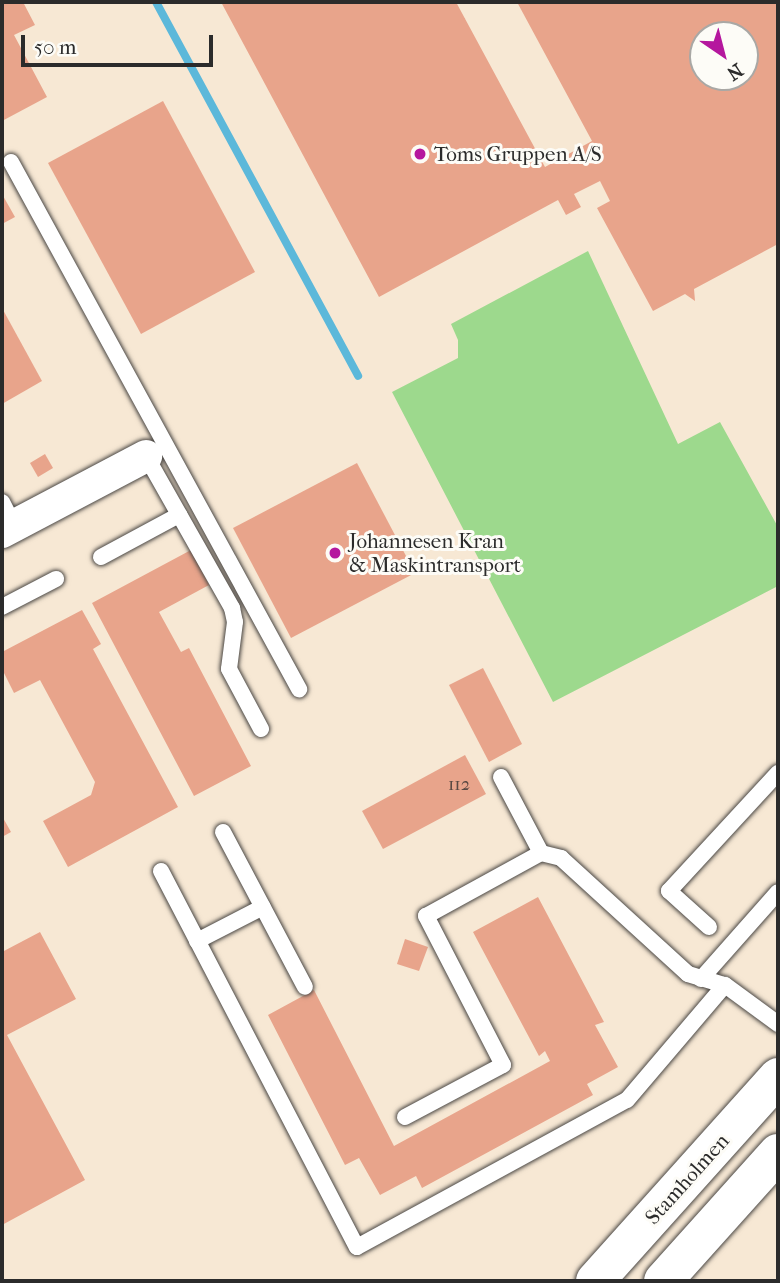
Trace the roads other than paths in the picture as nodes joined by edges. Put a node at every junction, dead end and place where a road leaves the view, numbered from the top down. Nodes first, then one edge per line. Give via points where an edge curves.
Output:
1 (11, 162) dead end
2 (156, 450) junction
3 (179, 514) junction
4 (6, 520) edge
5 (101, 557) dead end
6 (56, 579) dead end
7 (2, 607) edge
8 (299, 689) dead end
9 (261, 729) dead end
10 (778, 773) edge
11 (501, 777) dead end
12 (223, 831) dead end
13 (541, 853) junction
14 (161, 871) dead end
15 (778, 892) edge
16 (263, 907) junction
17 (709, 928) dead end
18 (197, 941) junction
19 (701, 979) junction
20 (725, 985) junction
21 (306, 987) dead end
22 (778, 1024) edge
23 (778, 1077) edge
24 (404, 1117) dead end
25 (778, 1153) edge
26 (595, 1281) edge
27 (663, 1281) edge

1 - 2 lane
2 - 3 lane
2 - 4 street
2 - 8 lane
3 - 5 lane
3 - 9 lane via 232,608 235,622 229,669
6 - 7 lane
10 - 17 lane via 669,891
11 - 13 lane
12 - 16 lane
13 - 19 lane via 561,858 688,974
13 - 24 lane via 426,916 503,1065
14 - 18 lane
15 - 19 lane
16 - 18 lane
16 - 21 lane
18 - 20 lane via 357,1247 627,1100
19 - 20 lane
20 - 22 lane
23 - 26 street, Stamholmen
25 - 27 street

